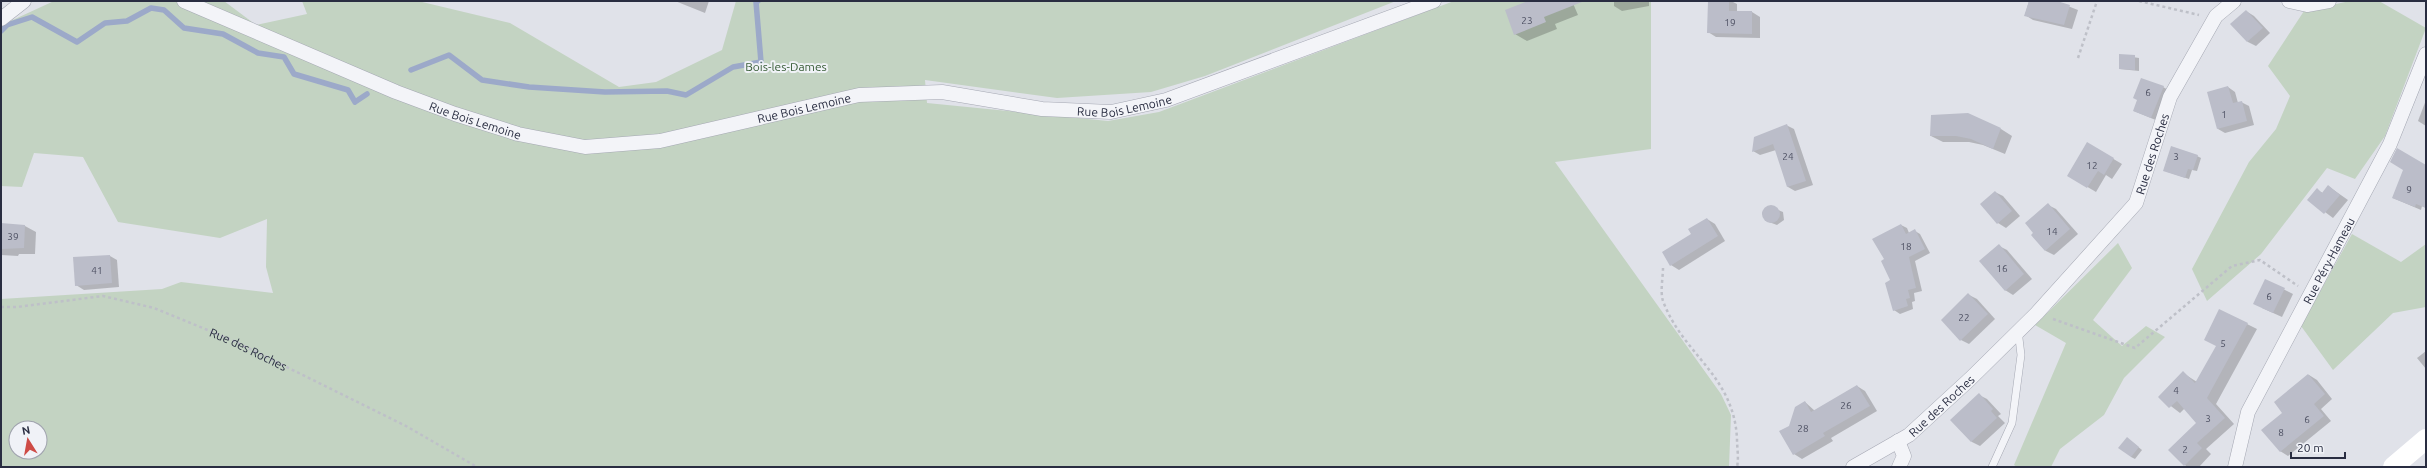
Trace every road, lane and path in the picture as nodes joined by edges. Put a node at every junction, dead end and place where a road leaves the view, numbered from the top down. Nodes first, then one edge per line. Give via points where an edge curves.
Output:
1 (24, 1) edge
2 (184, 1) edge
3 (1434, 1) edge
4 (2097, 1) edge
5 (2138, 1) edge
6 (2234, 1) edge
7 (2289, 1) edge
8 (2329, 1) edge
9 (2215, 17) junction
10 (1, 19) edge
11 (2426, 54) edge
12 (2078, 58) dead end
13 (1663, 268) dead end
14 (2310, 295) junction
15 (1, 307) edge
16 (2037, 313) junction
17 (2018, 330) junction
18 (2426, 439) edge
19 (1898, 441) junction
20 (477, 467) edge
21 (1737, 467) edge
22 (1853, 467) edge
23 (1899, 467) edge
24 (1992, 467) edge
25 (2235, 467) edge
26 (2393, 467) edge

1 - 10 street
2 - 3 street, Rue Bois Lemoine via 396,92 455,114 518,134 586,147 660,141 860,94 942,92 1042,109 1111,112 1166,100
4 - 12 path
5 - 9 path
6 - 9 street
7 - 8 street via 2307,5
9 - 16 street, Rue des Roches via 2170,97 2136,203
11 - 14 street, Rue Péry-Hameau via 2390,144
13 - 21 path via 1662,300 1675,325 1719,381 1731,404 1737,431
14 - 16 path via 2260,260 2232,266 2135,348
14 - 25 street, Rue Péry-Hameau via 2248,412
15 - 20 path, Rue des Roches via 17,308 104,296 154,308 232,340 406,426
16 - 17 street, Rue des Roches
17 - 19 street, Rue des Roches via 1909,435
17 - 24 lane via 2021,355 2012,423
18 - 26 street
19 - 22 street, Rue des Roches
19 - 23 street via 1904,456

